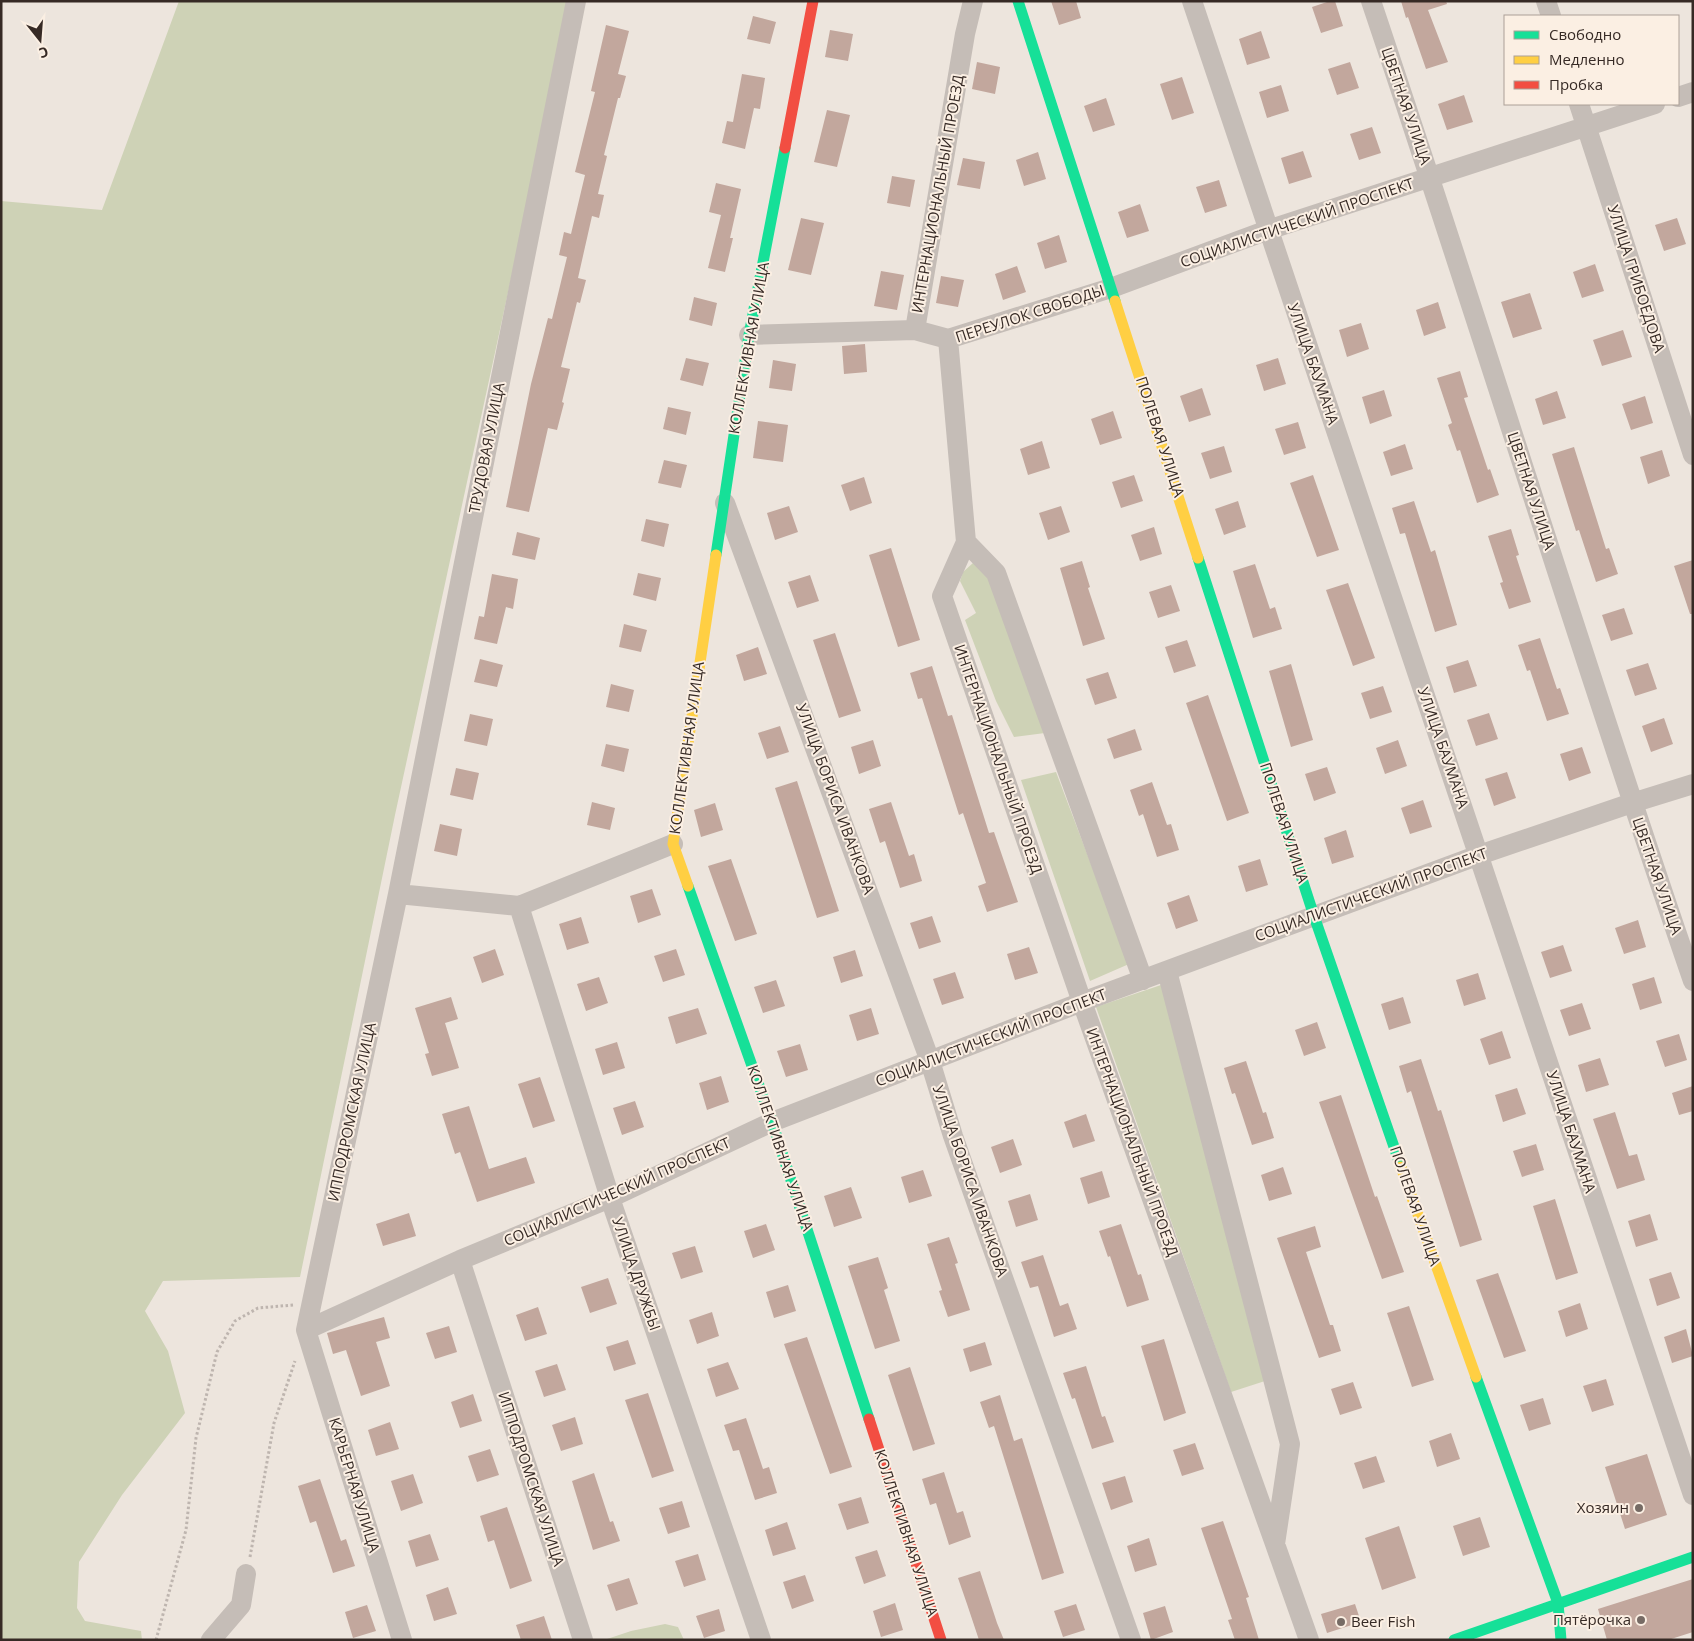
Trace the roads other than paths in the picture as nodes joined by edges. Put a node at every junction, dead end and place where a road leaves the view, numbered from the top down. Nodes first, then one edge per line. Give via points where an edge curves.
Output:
1 (576, 1) edge
2 (813, 1) edge
3 (973, 1) edge
4 (1018, 1) edge
5 (1192, 1) edge
6 (1371, 1) edge
7 (1546, 1) edge
8 (1551, 15) edge
9 (1693, 92) edge
10 (1679, 97) edge
11 (1579, 105) edge
12 (1652, 105) edge
13 (1586, 125) junction
14 (1430, 178) junction
15 (1268, 230) junction
16 (1111, 288) junction
17 (915, 330) junction
18 (749, 335) junction
19 (948, 339) junction
20 (1693, 455) edge
21 (724, 498) junction
22 (966, 542) junction
23 (1693, 784) edge
24 (1632, 803) junction
25 (673, 844) junction
26 (1479, 855) junction
27 (398, 894) junction
28 (519, 906) junction
29 (1314, 916) junction
30 (1167, 971) junction
31 (1143, 980) junction
32 (1693, 981) edge
33 (1082, 1002) junction
34 (930, 1061) junction
35 (772, 1122) junction
36 (610, 1198) junction
37 (460, 1260) junction
38 (306, 1330) junction
39 (1693, 1495) edge
40 (1275, 1544) junction
41 (1693, 1557) edge
42 (246, 1574) road end
43 (1558, 1603) junction
44 (211, 1640) edge
45 (402, 1640) edge
46 (583, 1640) edge
47 (761, 1640) edge
48 (941, 1640) edge
49 (1131, 1640) edge
50 (1309, 1640) edge
51 (1454, 1640) edge
52 (1561, 1640) edge

1 - 27 street, ТРУДОВАЯ УЛИЦА
2 - 18 street, КОЛЛЕКТИВНАЯ УЛИЦА
3 - 17 street, ИНТЕРНАЦИОНАЛЬНЫЙ ПРОЕЗД
4 - 16 street, ПОЛЕВАЯ УЛИЦА
5 - 15 street, УЛИЦА БАУМАНА
6 - 14 street, ЦВЕТНАЯ УЛИЦА
7 - 8 street
9 - 10 street
11 - 13 street, УЛИЦА ГРИБОЕДОВА
12 - 13 street, СОЦИАЛИСТИЧЕСКИЙ ПРОСПЕКТ
13 - 14 street, СОЦИАЛИСТИЧЕСКИЙ ПРОСПЕКТ
13 - 20 street, УЛИЦА ГРИБОЕДОВА
14 - 15 street, СОЦИАЛИСТИЧЕСКИЙ ПРОСПЕКТ
14 - 24 street, ЦВЕТНАЯ УЛИЦА
15 - 16 street, СОЦИАЛИСТИЧЕСКИЙ ПРОСПЕКТ
15 - 26 street, УЛИЦА БАУМАНА
16 - 19 street, ПЕРЕУЛОК СВОБОДЫ
16 - 29 street, ПОЛЕВАЯ УЛИЦА
17 - 18 street
17 - 19 street, ИНТЕРНАЦИОНАЛЬНЫЙ ПРОЕЗД
18 - 21 street, КОЛЛЕКТИВНАЯ УЛИЦА
19 - 22 street, ИНТЕРНАЦИОНАЛЬНЫЙ ПРОЕЗД
21 - 25 street, КОЛЛЕКТИВНАЯ УЛИЦА
21 - 34 street, УЛИЦА БОРИСА ИВАНКОВА
22 - 31 street via 996,572
22 - 33 street, ИНТЕРНАЦИОНАЛЬНЫЙ ПРОЕЗД via 942,596
23 - 24 street, СОЦИАЛИСТИЧЕСКИЙ ПРОСПЕКТ
24 - 26 street, СОЦИАЛИСТИЧЕСКИЙ ПРОСПЕКТ
24 - 32 street, ЦВЕТНАЯ УЛИЦА
25 - 28 street
25 - 35 street, КОЛЛЕКТИВНАЯ УЛИЦА
26 - 29 street, СОЦИАЛИСТИЧЕСКИЙ ПРОСПЕКТ
26 - 39 street, УЛИЦА БАУМАНА
27 - 28 street
27 - 38 street, ИППОДРОМСКАЯ УЛИЦА
28 - 36 street, УЛИЦА ДРУЖБЫ
29 - 30 street, СОЦИАЛИСТИЧЕСКИЙ ПРОСПЕКТ
29 - 43 street, ПОЛЕВАЯ УЛИЦА via 1434,1263
30 - 31 street, СОЦИАЛИСТИЧЕСКИЙ ПРОСПЕКТ
30 - 40 street, ИНТЕРНАЦИОНАЛЬНЫЙ ПРОЕЗД via 1290,1444
31 - 33 street, СОЦИАЛИСТИЧЕСКИЙ ПРОСПЕКТ
33 - 34 street, СОЦИАЛИСТИЧЕСКИЙ ПРОСПЕКТ
33 - 40 street, ИНТЕРНАЦИОНАЛЬНЫЙ ПРОЕЗД
34 - 35 street, СОЦИАЛИСТИЧЕСКИЙ ПРОСПЕКТ
34 - 49 street, УЛИЦА БОРИСА ИВАНКОВА via 953,1136
35 - 36 street, СОЦИАЛИСТИЧЕСКИЙ ПРОСПЕКТ
35 - 48 street, КОЛЛЕКТИВНАЯ УЛИЦА
36 - 37 street, СОЦИАЛИСТИЧЕСКИЙ ПРОСПЕКТ
36 - 47 street, УЛИЦА ДРУЖБЫ
37 - 38 street, СОЦИАЛИСТИЧЕСКИЙ ПРОСПЕКТ
37 - 46 street, ИППОДРОМСКАЯ УЛИЦА
38 - 45 street, КАРЬЕРНАЯ УЛИЦА
40 - 50 street, ИНТЕРНАЦИОНАЛЬНЫЙ ПРОЕЗД
41 - 43 street
42 - 44 street via 241,1606
43 - 51 street
43 - 52 street, ПОЛЕВАЯ УЛИЦА

